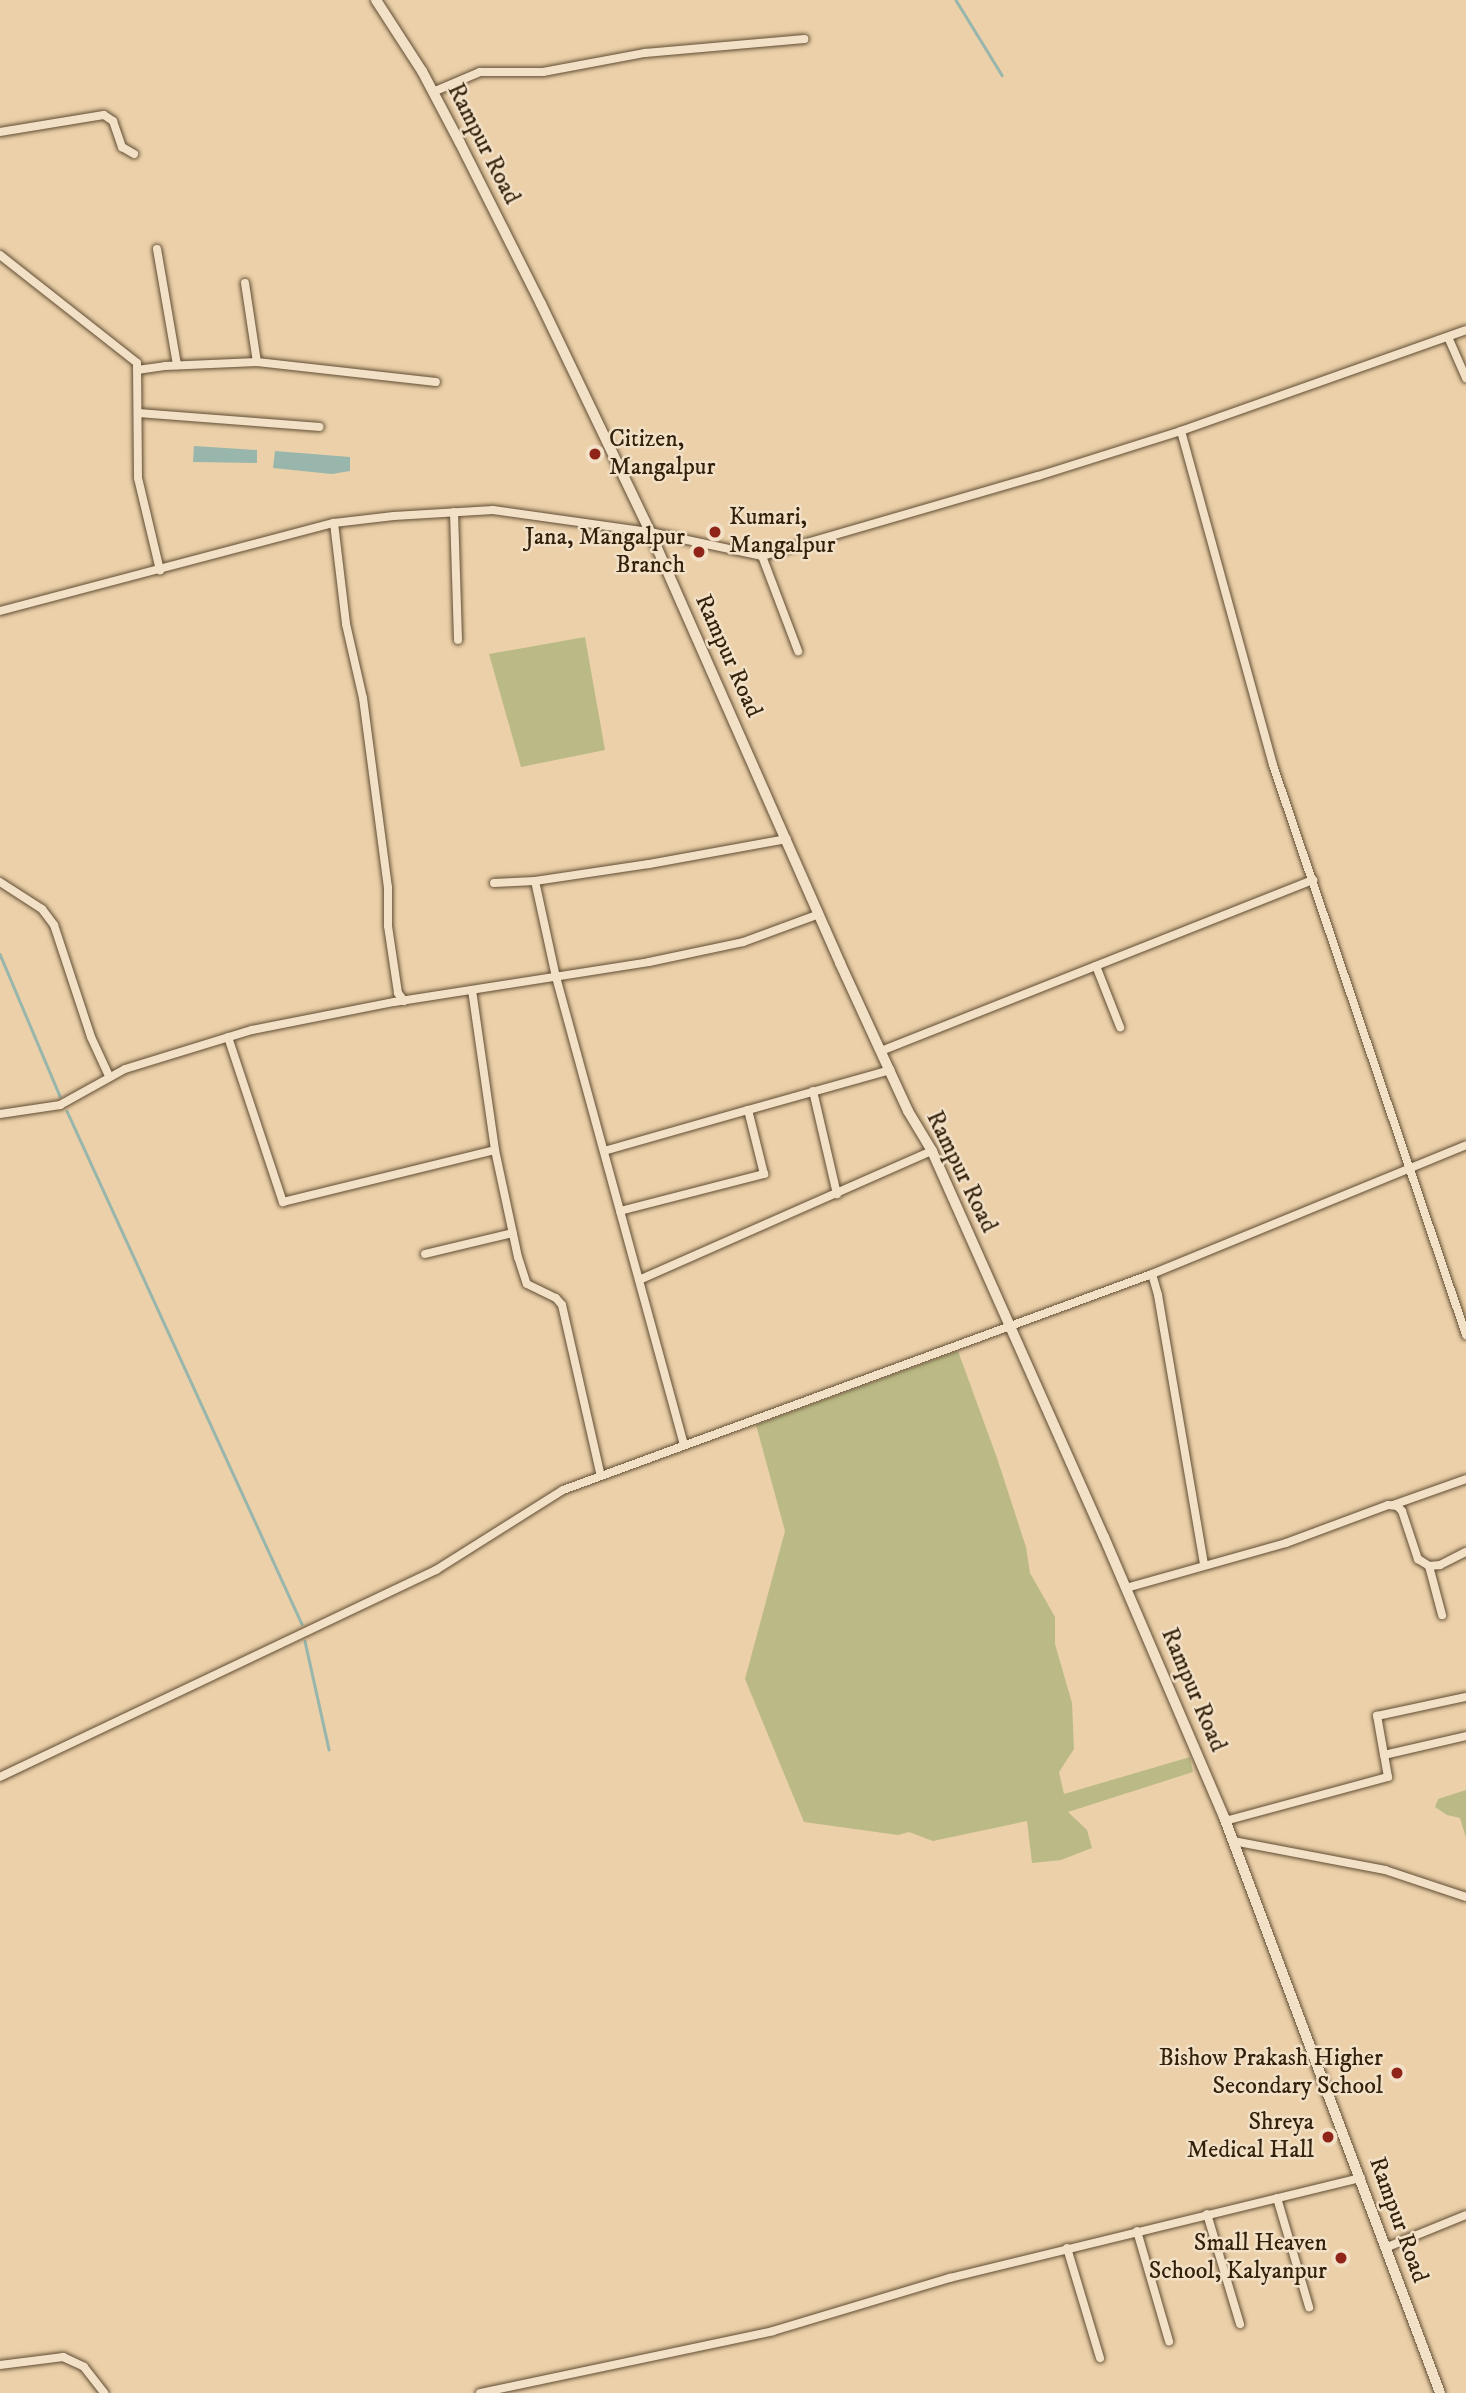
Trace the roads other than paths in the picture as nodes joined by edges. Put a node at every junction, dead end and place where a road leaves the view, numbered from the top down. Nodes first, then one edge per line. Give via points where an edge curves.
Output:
1 (376, 0) edge
2 (804, 38) dead end
3 (433, 92) junction
4 (0, 132) edge
5 (134, 154) dead end
6 (157, 249) dead end
7 (0, 255) edge
8 (245, 283) dead end
9 (1466, 330) edge
10 (1448, 337) junction
11 (257, 362) junction
12 (177, 365) junction
13 (137, 370) junction
14 (1466, 378) edge
15 (436, 382) dead end
16 (139, 414) junction
17 (319, 426) dead end
18 (1181, 431) junction
19 (454, 512) junction
20 (334, 523) junction
21 (650, 532) junction
22 (761, 556) junction
23 (160, 570) junction
24 (0, 611) edge
25 (458, 639) dead end
26 (798, 651) dead end
27 (787, 839) junction
28 (1313, 880) junction
29 (535, 881) junction
30 (0, 882) edge
31 (494, 883) dead end
32 (819, 914) junction
33 (1096, 966) junction
34 (556, 977) junction
35 (472, 990) junction
36 (404, 1001) junction
37 (1120, 1027) dead end
38 (228, 1037) junction
39 (881, 1051) junction
40 (890, 1070) junction
41 (109, 1076) junction
42 (813, 1091) junction
43 (748, 1110) junction
44 (0, 1114) edge
45 (1466, 1145) edge
46 (495, 1150) junction
47 (604, 1151) junction
48 (932, 1151) junction
49 (1409, 1169) junction
50 (837, 1194) junction
51 (620, 1211) junction
52 (513, 1233) junction
53 (425, 1254) dead end
54 (1152, 1274) junction
55 (639, 1280) junction
56 (1009, 1324) junction
57 (1466, 1335) edge
58 (684, 1445) junction
59 (601, 1476) junction
60 (1466, 1479) edge
61 (1393, 1505) junction
62 (1466, 1552) edge
63 (1204, 1564) junction
64 (1429, 1566) junction
65 (1126, 1588) junction
66 (1442, 1615) dead end
67 (1466, 1697) edge
68 (1466, 1736) edge
69 (1384, 1755) junction
70 (0, 1777) edge
71 (1225, 1821) junction
72 (1233, 1841) junction
73 (1466, 1897) edge
74 (1361, 2178) junction
75 (1276, 2198) junction
76 (1207, 2214) junction
77 (1466, 2215) edge
78 (1137, 2231) junction
79 (1067, 2248) junction
80 (1385, 2248) junction
81 (1309, 2307) dead end
82 (1240, 2324) dead end
83 (1169, 2341) dead end
84 (1100, 2358) dead end
85 (0, 2365) edge
86 (104, 2393) edge
87 (480, 2393) edge
88 (1440, 2393) edge

1 - 3 main road, Rampur Road
2 - 3 street via 645,53 543,72 480,72
3 - 21 main road, Rampur Road
4 - 5 street via 104,115 113,121 122,147
6 - 12 street
7 - 13 street via 137,363
8 - 11 street
9 - 10 street
10 - 14 street
10 - 18 street
11 - 12 street
11 - 15 street
12 - 13 street
13 - 16 street
16 - 17 street
16 - 23 street via 138,478
18 - 22 street
18 - 28 street via 1265,738
19 - 20 street
19 - 21 street via 493,510
19 - 25 street
20 - 23 street
20 - 36 street via 385,861 388,926 398,993
21 - 22 street
21 - 27 main road, Rampur Road
22 - 26 street
23 - 24 street
27 - 29 street
27 - 32 main road, Rampur Road
28 - 33 street
28 - 49 street
29 - 31 street
29 - 34 street
30 - 41 street via 42,909 54,925 91,1037
32 - 34 street via 743,942
32 - 39 main road, Rampur Road
33 - 37 street
33 - 39 street
34 - 35 street
34 - 47 street
35 - 36 street
35 - 46 street
36 - 38 street
38 - 41 street
38 - 46 street via 283,1202
39 - 40 main road, Rampur Road
40 - 42 street
40 - 48 main road, Rampur Road
41 - 44 street via 60,1105
42 - 43 street
42 - 50 street
43 - 47 street
43 - 51 street via 764,1174
45 - 49 street
46 - 52 street
47 - 51 street
48 - 50 street
48 - 56 main road, Rampur Road
49 - 54 street
49 - 57 street
50 - 55 street
51 - 55 street
52 - 53 street
52 - 59 street via 527,1284 556,1298 568,1321
54 - 56 street
54 - 63 street
55 - 58 street
56 - 58 street
56 - 65 main road, Rampur Road
58 - 59 street
59 - 70 street via 562,1490 436,1570
60 - 61 street
61 - 63 street via 1286,1543
61 - 64 street via 1402,1511 1418,1559
62 - 64 street
63 - 65 street
64 - 66 street
65 - 71 main road, Rampur Road
67 - 69 street via 1377,1716
68 - 69 street
69 - 71 street via 1388,1777
71 - 72 main road, Rampur Road
72 - 73 street via 1385,1870
72 - 74 main road, Rampur Road
74 - 75 street
74 - 80 main road, Rampur Road
75 - 76 street
75 - 81 street
76 - 78 street
76 - 82 street
77 - 80 street
78 - 79 street
78 - 83 street
79 - 84 street
79 - 87 street via 773,2331
80 - 88 main road, Rampur Road
85 - 86 street via 63,2357 84,2367

